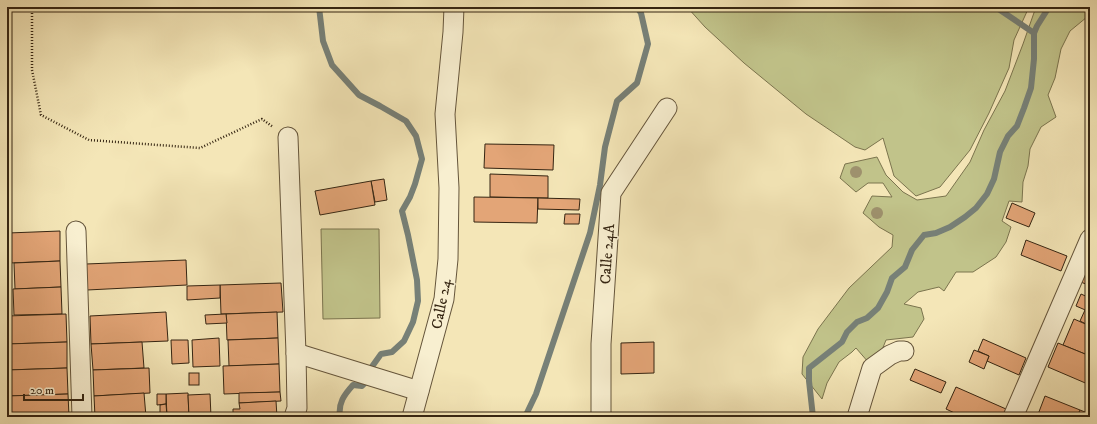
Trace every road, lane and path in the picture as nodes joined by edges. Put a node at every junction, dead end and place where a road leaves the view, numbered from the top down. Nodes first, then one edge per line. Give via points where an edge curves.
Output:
1 (32, 7) edge
2 (454, 7) edge
3 (667, 108) dead end
4 (288, 137) joint
5 (76, 231) dead end
6 (1090, 239) edge
7 (904, 352) dead end
8 (296, 353) junction
9 (419, 391) junction
10 (82, 417) edge
11 (294, 417) edge
12 (412, 417) edge
13 (601, 417) edge
14 (857, 417) edge
15 (1013, 417) edge

1 - 4 path via 32,70 41,114 89,140 200,148 262,119
2 - 9 street, Calle 24 via 445,114 449,188 448,259 444,299
3 - 13 street, Calle 24A via 611,193 601,344
4 - 8 street
5 - 10 street
6 - 15 street
7 - 14 street via 899,351 890,355 872,368
8 - 9 street
8 - 11 street via 297,408
9 - 12 street, Calle 24

